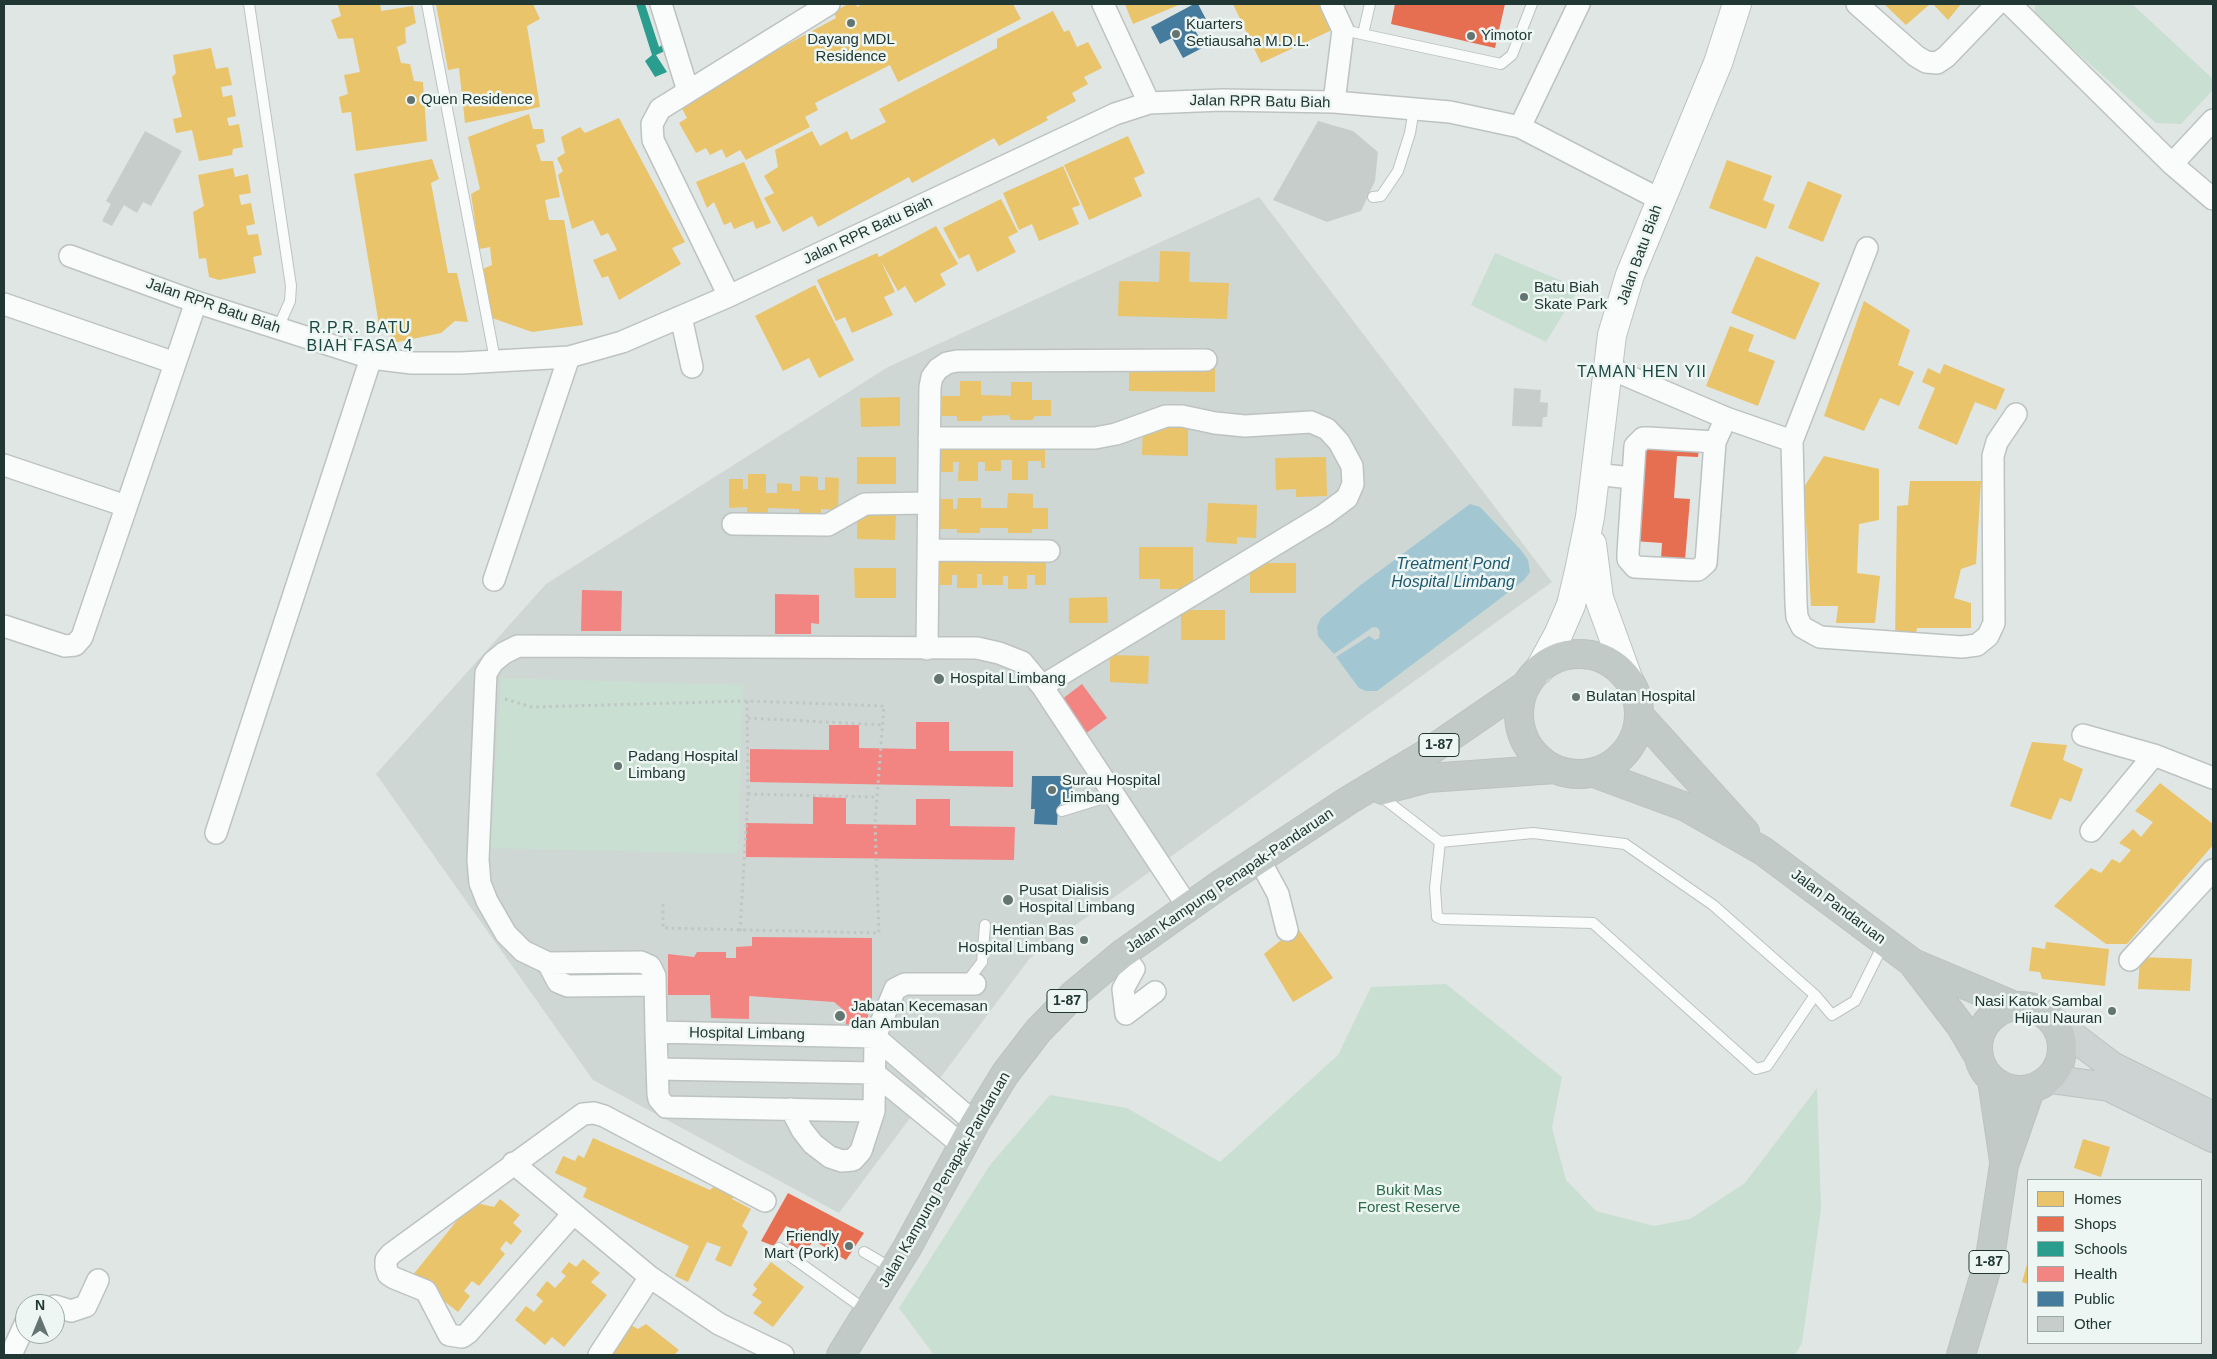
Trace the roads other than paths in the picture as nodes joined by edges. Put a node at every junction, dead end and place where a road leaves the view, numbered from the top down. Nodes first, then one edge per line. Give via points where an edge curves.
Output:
1 (249, 4) edge
2 (427, 4) edge
3 (661, 4) edge
4 (829, 4) edge
5 (1103, 4) edge
6 (1331, 4) edge
7 (1370, 4) edge
8 (1532, 4) edge
9 (1737, 4) edge
10 (1858, 4) edge
11 (1997, 4) edge
12 (2010, 4) edge
13 (1575, 5) edge
14 (1353, 32) junction
15 (688, 91) junction
16 (1334, 102) junction
17 (1149, 103) junction
18 (1414, 109) junction
19 (2213, 120) edge
20 (1520, 127) junction
21 (2172, 164) junction
22 (1373, 197) dead end
23 (2213, 199) edge
24 (1661, 200) junction
25 (1867, 248) dead end
26 (70, 256) dead end
27 (729, 296) junction
28 (196, 302) junction
29 (4, 304) edge
30 (681, 317) junction
31 (278, 328) junction
32 (569, 357) junction
33 (371, 358) junction
34 (495, 360) junction
35 (1206, 360) dead end
36 (175, 363) junction
37 (692, 367) dead end
38 (1609, 368) junction
39 (2016, 414) dead end
40 (1726, 418) junction
41 (929, 438) junction
42 (1715, 442) junction
43 (1792, 442) junction
44 (4, 465) edge
45 (1594, 474) junction
46 (1632, 478) junction
47 (928, 503) junction
48 (126, 506) junction
49 (1590, 517) junction
50 (733, 524) dead end
51 (928, 550) junction
52 (1049, 551) dead end
53 (494, 580) dead end
54 (4, 626) edge
55 (927, 649) junction
56 (1533, 677) junction
57 (1628, 678) junction
58 (1042, 686) junction
59 (1639, 715) junction
60 (2082, 735) dead end
61 (2154, 755) junction
62 (1554, 769) junction
63 (1594, 773) junction
64 (2213, 778) edge
65 (1376, 792) junction
66 (1114, 794) junction
67 (1349, 800) junction
68 (1062, 811) dead end
69 (2091, 831) dead end
70 (216, 833) dead end
71 (1440, 842) junction
72 (1763, 851) junction
73 (1259, 859) junction
74 (2213, 870) edge
75 (1188, 907) junction
76 (985, 925) dead end
77 (1287, 930) dead end
78 (1884, 942) junction
79 (1122, 954) junction
80 (2130, 960) dead end
81 (1913, 963) junction
82 (970, 984) joint
83 (1155, 992) dead end
84 (1815, 995) junction
85 (2015, 1006) junction
86 (2054, 1022) junction
87 (656, 1032) junction
88 (875, 1037) junction
89 (658, 1069) junction
90 (1985, 1069) junction
91 (874, 1073) junction
92 (2040, 1084) junction
93 (791, 1110) junction
94 (874, 1111) junction
95 (2213, 1116) edge
96 (968, 1134) junction
97 (2213, 1138) edge
98 (513, 1164) junction
99 (2004, 1165) junction
100 (765, 1201) dead end
101 (573, 1214) junction
102 (778, 1248) dead end
103 (864, 1252) dead end
104 (894, 1270) junction
105 (650, 1277) junction
106 (98, 1280) dead end
107 (65, 1308) edge
108 (868, 1311) junction
109 (598, 1355) edge
110 (783, 1355) edge
111 (841, 1355) edge
112 (1961, 1355) edge

1 - 31 lane via 291,286 290,301
2 - 34 lane
3 - 15 street
4 - 15 street
5 - 17 street
6 - 14 street
7 - 14 lane
8 - 14 lane via 1512,55 1501,64
9 - 24 main road, Jalan Batu Biah via 1718,63
10 - 11 street via 1926,62 1937,62 1946,57
12 - 21 street
13 - 20 street
14 - 16 street
15 - 27 street via 660,109 652,124 653,140
16 - 17 street, Jalan RPR Batu Biah via 1222,100
16 - 18 street, Jalan RPR Batu Biah
17 - 27 street, Jalan RPR Batu Biah via 1115,114
18 - 20 street, Jalan RPR Batu Biah via 1450,112
18 - 22 lane via 1398,172 1381,196
19 - 21 street
20 - 24 street, Jalan RPR Batu Biah
21 - 23 street
24 - 38 main road, Jalan Batu Biah via 1630,275 1612,335
25 - 43 street
26 - 28 street, Jalan RPR Batu Biah
27 - 30 street, Jalan RPR Batu Biah
28 - 31 street, Jalan RPR Batu Biah
28 - 36 street
29 - 36 street
30 - 32 street, Jalan RPR Batu Biah via 622,342
30 - 37 street
31 - 33 street, Jalan RPR Batu Biah
32 - 34 street, Jalan RPR Batu Biah
32 - 53 street
33 - 34 street, Jalan RPR Batu Biah via 412,363
33 - 70 street
35 - 41 street via 947,363 932,378
36 - 48 street
38 - 40 street
38 - 45 main road, Jalan Batu Biah
39 - 43 street via 1997,442 1993,456 1994,623 1988,636 1977,645 1962,648 1820,637 1802,627 1796,604
40 - 42 street
40 - 43 street
41 - 47 street
41 - 58 street via 1094,438 1116,434 1166,416 1244,426 1311,422 1326,429 1339,442 1352,466 1352,484 1347,498 1324,516
42 - 46 street via 1643,438 1634,451
42 - 46 street via 1707,557 1706,563 1698,570 1641,568 1631,563 1628,553
44 - 48 street
45 - 46 street
45 - 49 main road, Jalan Batu Biah
47 - 50 street via 865,504 828,526
47 - 51 street
48 - 54 street via 80,642 64,646
49 - 56 main road via 1571,605 1558,635
49 - 57 main road via 1599,598
51 - 52 street
51 - 55 street
55 - 58 street via 977,648 999,653 1022,662
55 - 87 street via 518,646 493,662 486,673 484,693 478,860 480,884 487,901 506,934 523,951 548,963 646,963 654,971
56 - 57 highway via 1556,659 1576,655 1596,656
56 - 62 highway via 1520,704 1520,724 1526,743 1538,758
56 - 67 highway, Jalan Kampung Penapak-Pandaruan / 1-87 via 1424,755
57 - 59 highway via 1637,696
58 - 66 street
59 - 63 highway via 1636,735 1626,752 1612,765
59 - 72 highway, Jalan Pandaruan / 1-87
60 - 61 street
61 - 64 street
61 - 69 street
62 - 63 highway via 1574,774
62 - 65 highway, Jalan Kampung Penapak-Pandaruan / 1-87 via 1428,778
63 - 72 highway, Jalan Pandaruan / 1-87 via 1686,807
65 - 67 highway, Jalan Kampung Penapak-Pandaruan / 1-87
65 - 71 lane
66 - 68 lane
66 - 75 street
67 - 73 highway, Jalan Kampung Penapak-Pandaruan / 1-87
71 - 84 lane via 1533,833 1625,844 1713,905
71 - 84 lane via 1435,888 1437,917 1593,924 1756,1069 1767,1066
72 - 78 highway, Jalan Pandaruan / 1-87
73 - 75 highway, Jalan Kampung Penapak-Pandaruan / 1-87
73 - 77 street via 1278,894
74 - 80 street
75 - 79 highway, Jalan Kampung Penapak-Pandaruan / 1-87
76 - 82 lane via 982,962
78 - 81 highway, Jalan Pandaruan / 1-87
78 - 84 lane via 1855,1002 1832,1015
79 - 83 street via 1134,969 1123,989 1126,1014
79 - 96 highway, Jalan Kampung Penapak-Pandaruan / 1-87 via 1073,995 1038,1031 1005,1074
81 - 85 highway, Jalan Pandaruan / 1-87
81 - 90 highway, Jalan Pandaruan / 1-87 via 1960,1025
82 - 88 street via 899,986 892,994
85 - 86 highway via 2037,1009
85 - 90 highway via 1990,1018 1982,1030 1978,1043
86 - 92 highway via 2062,1036 2063,1051 2059,1066
86 - 95 main road via 2112,1066
87 - 88 street, Hospital Limbang
87 - 89 street
88 - 91 street
88 - 96 street
89 - 91 street
89 - 93 street via 659,1100 666,1107
90 - 92 highway via 2003,1087 2016,1090
90 - 99 highway, Jalan Pandaruan / 1-87
91 - 94 street
91 - 96 street
92 - 97 main road via 2110,1087
92 - 99 highway, Jalan Pandaruan / 1-87
93 - 94 street
93 - 94 street via 813,1144 830,1157 842,1161 853,1160 861,1151
96 - 104 highway, Jalan Kampung Penapak-Pandaruan / 1-87
98 - 100 street via 573,1119 594,1113
98 - 101 street
98 - 101 street via 386,1260 388,1274 428,1293 449,1335 462,1337 468,1333
99 - 112 highway, Jalan Pandaruan / 1-87 via 1990,1257
101 - 105 street
102 - 108 lane
103 - 104 lane
104 - 108 highway, Jalan Kampung Penapak-Pandaruan / 1-87
105 - 109 street
105 - 110 street via 719,1324
106 - 107 street via 86,1306
108 - 111 highway, Jalan Kampung Penapak-Pandaruan / 1-87

